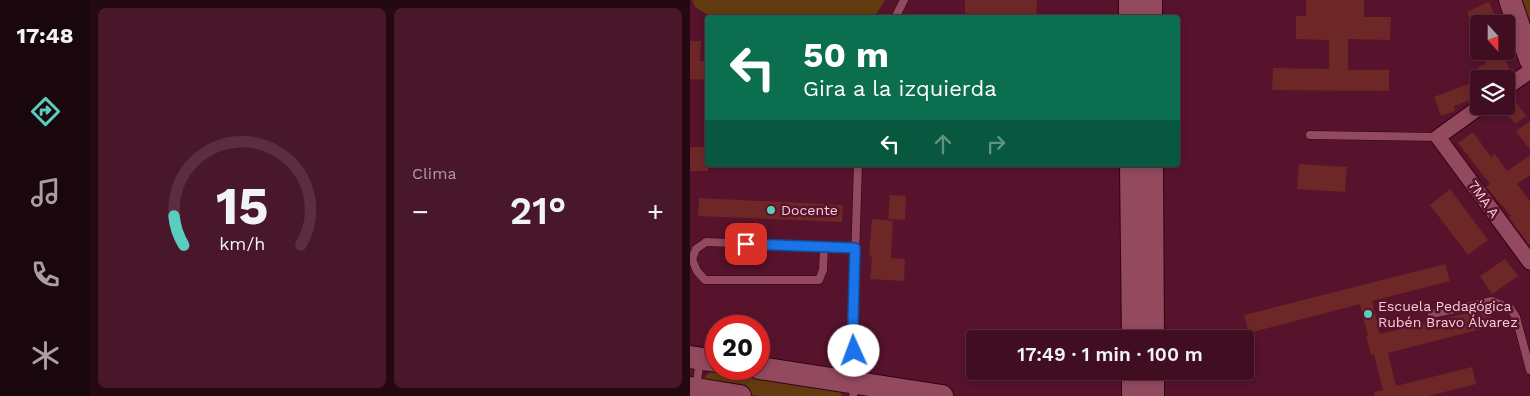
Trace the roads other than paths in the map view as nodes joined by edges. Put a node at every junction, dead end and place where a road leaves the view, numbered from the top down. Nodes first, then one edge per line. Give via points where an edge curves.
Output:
1 (904, 0) edge
2 (1130, 0) edge
3 (1151, 0) edge
4 (1510, 0) edge
5 (896, 15) edge
6 (1130, 15) edge
7 (1152, 15) edge
8 (1530, 59) edge
9 (1530, 71) edge
10 (1515, 82) edge
11 (1470, 114) edge
12 (1310, 135) dead end
13 (1438, 137) junction
14 (858, 167) edge
15 (1131, 167) edge
16 (1152, 167) edge
17 (824, 247) junction
18 (855, 248) junction
19 (1530, 262) edge
20 (1432, 314) dead end
21 (1133, 330) edge
22 (1153, 330) edge
23 (702, 359) edge
24 (770, 370) edge
25 (1530, 370) edge
26 (1133, 380) edge
27 (1153, 380) edge
28 (854, 389) edge
29 (694, 391) edge
30 (740, 396) edge
31 (942, 396) edge
32 (1134, 396) edge
33 (1153, 396) edge

1 - 5 lane
2 - 6 street
3 - 7 street
4 - 8 street
9 - 10 street
11 - 13 street
12 - 13 lane
13 - 19 street, 7MA A
14 - 18 lane
15 - 21 street
16 - 22 street
17 - 17 lane via 706,242 696,249 692,259 705,280 819,280
17 - 18 lane
18 - 28 lane
20 - 25 lane via 1492,301 1510,308 1516,317
23 - 29 lane
24 - 28 street
26 - 32 street
27 - 33 street
28 - 31 street
29 - 30 street

